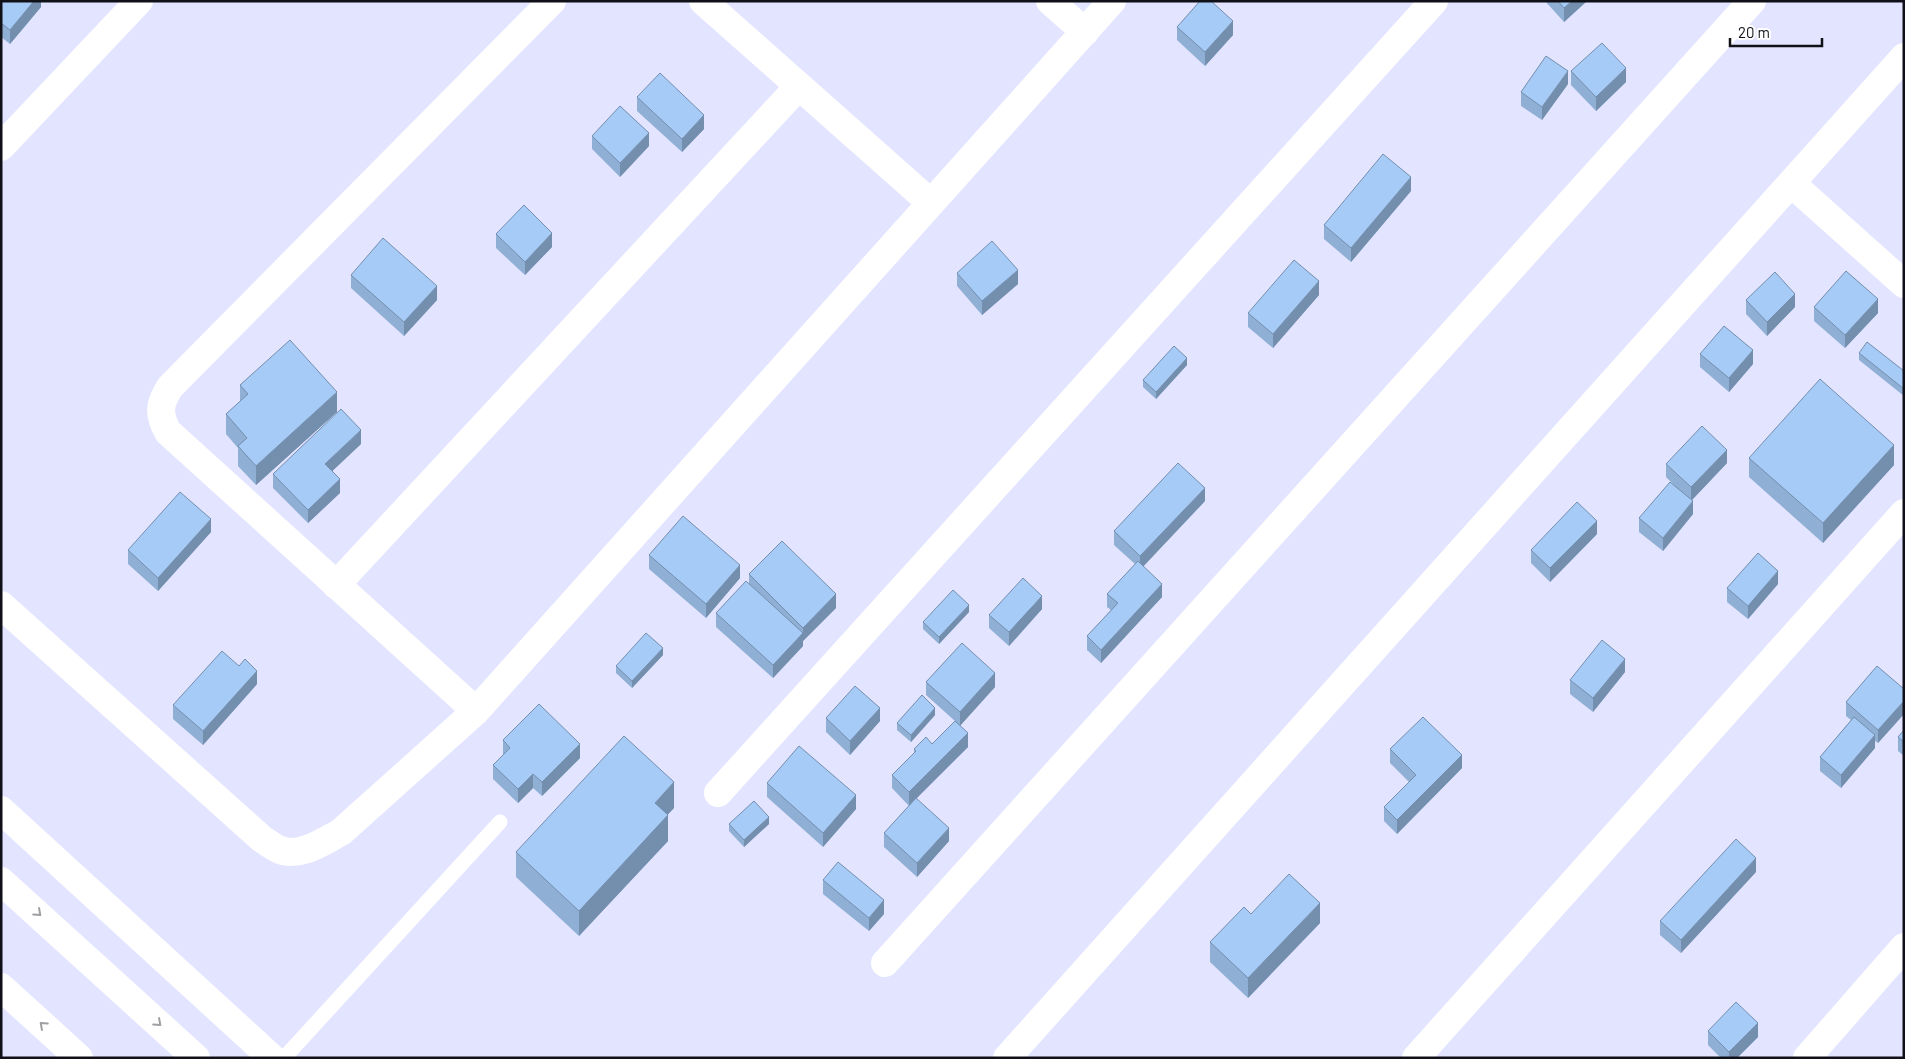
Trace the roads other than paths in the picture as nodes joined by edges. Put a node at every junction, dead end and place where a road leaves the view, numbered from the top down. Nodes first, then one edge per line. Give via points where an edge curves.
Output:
1 (139, 1) edge
2 (552, 1) edge
3 (703, 1) edge
4 (1050, 1) edge
5 (1112, 1) edge
6 (1434, 1) edge
7 (1752, 1) edge
8 (1084, 32) junction
9 (1903, 60) edge
10 (799, 86) junction
11 (1, 147) edge
12 (1791, 183) junction
13 (932, 203) junction
14 (1904, 284) edge
15 (1904, 513) edge
16 (336, 585) junction
17 (1, 605) edge
18 (476, 711) junction
19 (718, 793) dead end
20 (1, 810) edge
21 (500, 822) dead end
22 (1, 881) edge
23 (1904, 947) edge
24 (885, 963) dead end
25 (1, 987) edge
26 (79, 1058) edge
27 (196, 1058) edge
28 (272, 1058) edge
29 (284, 1058) edge
30 (1007, 1058) edge
31 (1416, 1058) edge
32 (1806, 1058) edge

1 - 11 street
2 - 16 street via 170,387 163,398 161,420 168,432
3 - 10 street
4 - 8 street
5 - 8 street
6 - 19 street
7 - 24 street
8 - 13 street
9 - 12 street
10 - 13 street
10 - 16 street
12 - 14 street
12 - 30 street
13 - 18 street
15 - 31 street
16 - 18 street
17 - 18 street via 262,839 280,850 294,852 308,848 341,832
20 - 28 street
21 - 29 lane
22 -> 27 street
23 - 32 street
26 -> 25 street

